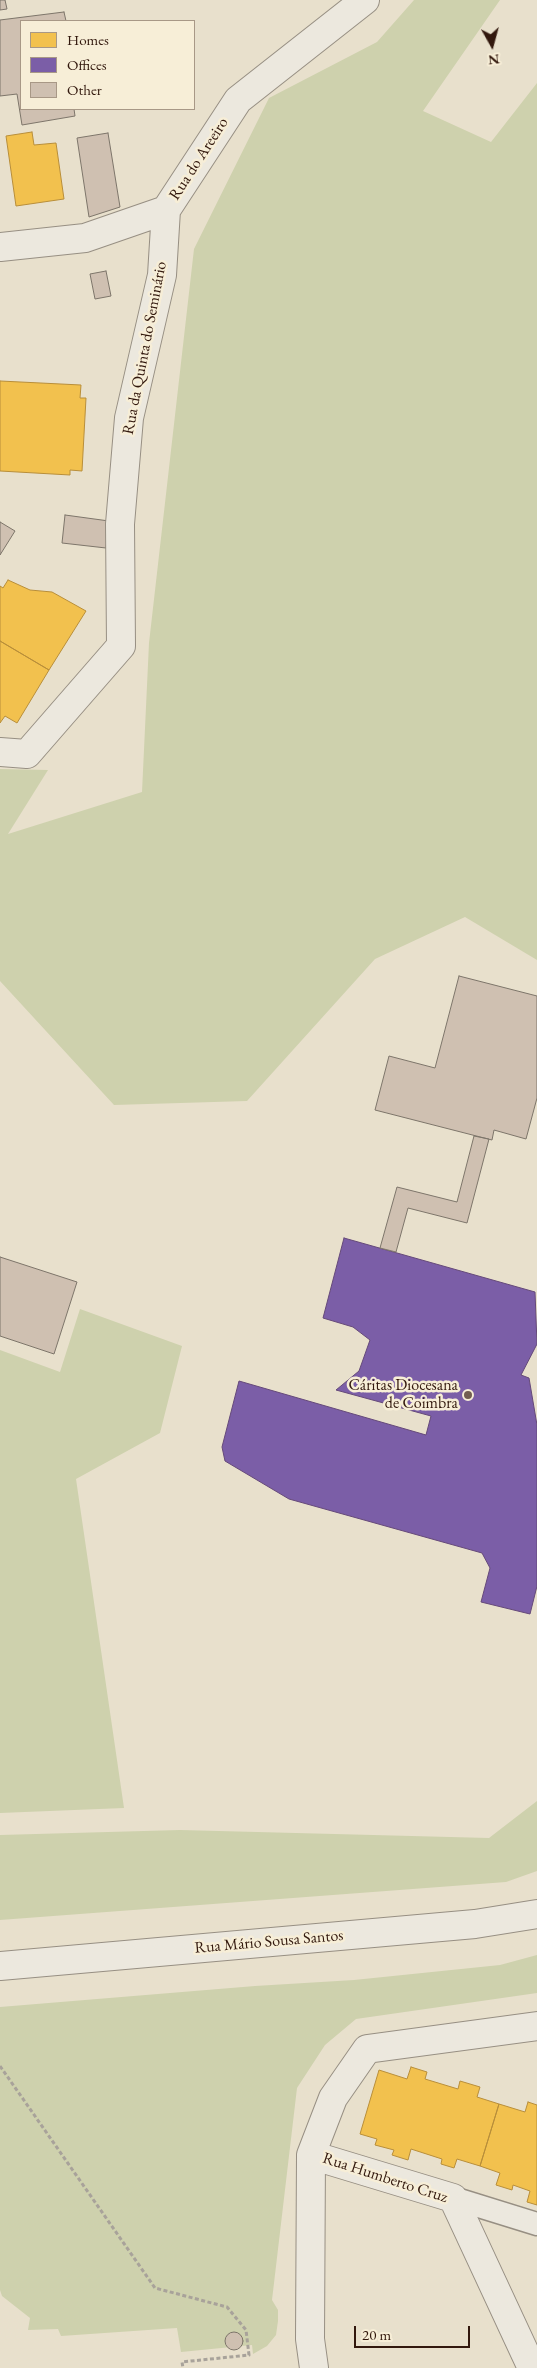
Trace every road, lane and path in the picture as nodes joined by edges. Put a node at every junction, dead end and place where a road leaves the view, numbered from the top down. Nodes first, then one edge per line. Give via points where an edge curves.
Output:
1 (365, 0) edge
2 (166, 210) junction
3 (0, 247) edge
4 (0, 752) edge
5 (537, 1914) edge
6 (0, 1966) edge
7 (537, 2026) edge
8 (0, 2066) edge
9 (311, 2155) junction
10 (453, 2198) junction
11 (537, 2224) edge
12 (183, 2368) edge
13 (314, 2368) edge
14 (532, 2368) edge

1 - 2 street, Rua do Areeiro via 238,100
2 - 3 street, Rua do Areeiro via 85,238
2 - 4 street, Rua da Quinta do Seminário via 162,276 129,418 120,524 121,646 27,754
5 - 6 street, Rua Mário Sousa Santos via 475,1924
7 - 9 street via 367,2049 333,2098
8 - 12 path via 155,2288 227,2307 246,2330 249,2355 182,2362
9 - 10 street, Rua Humberto Cruz
9 - 13 street via 310,2339
10 - 11 lane
10 - 14 street, Rua Humberto Cruz

